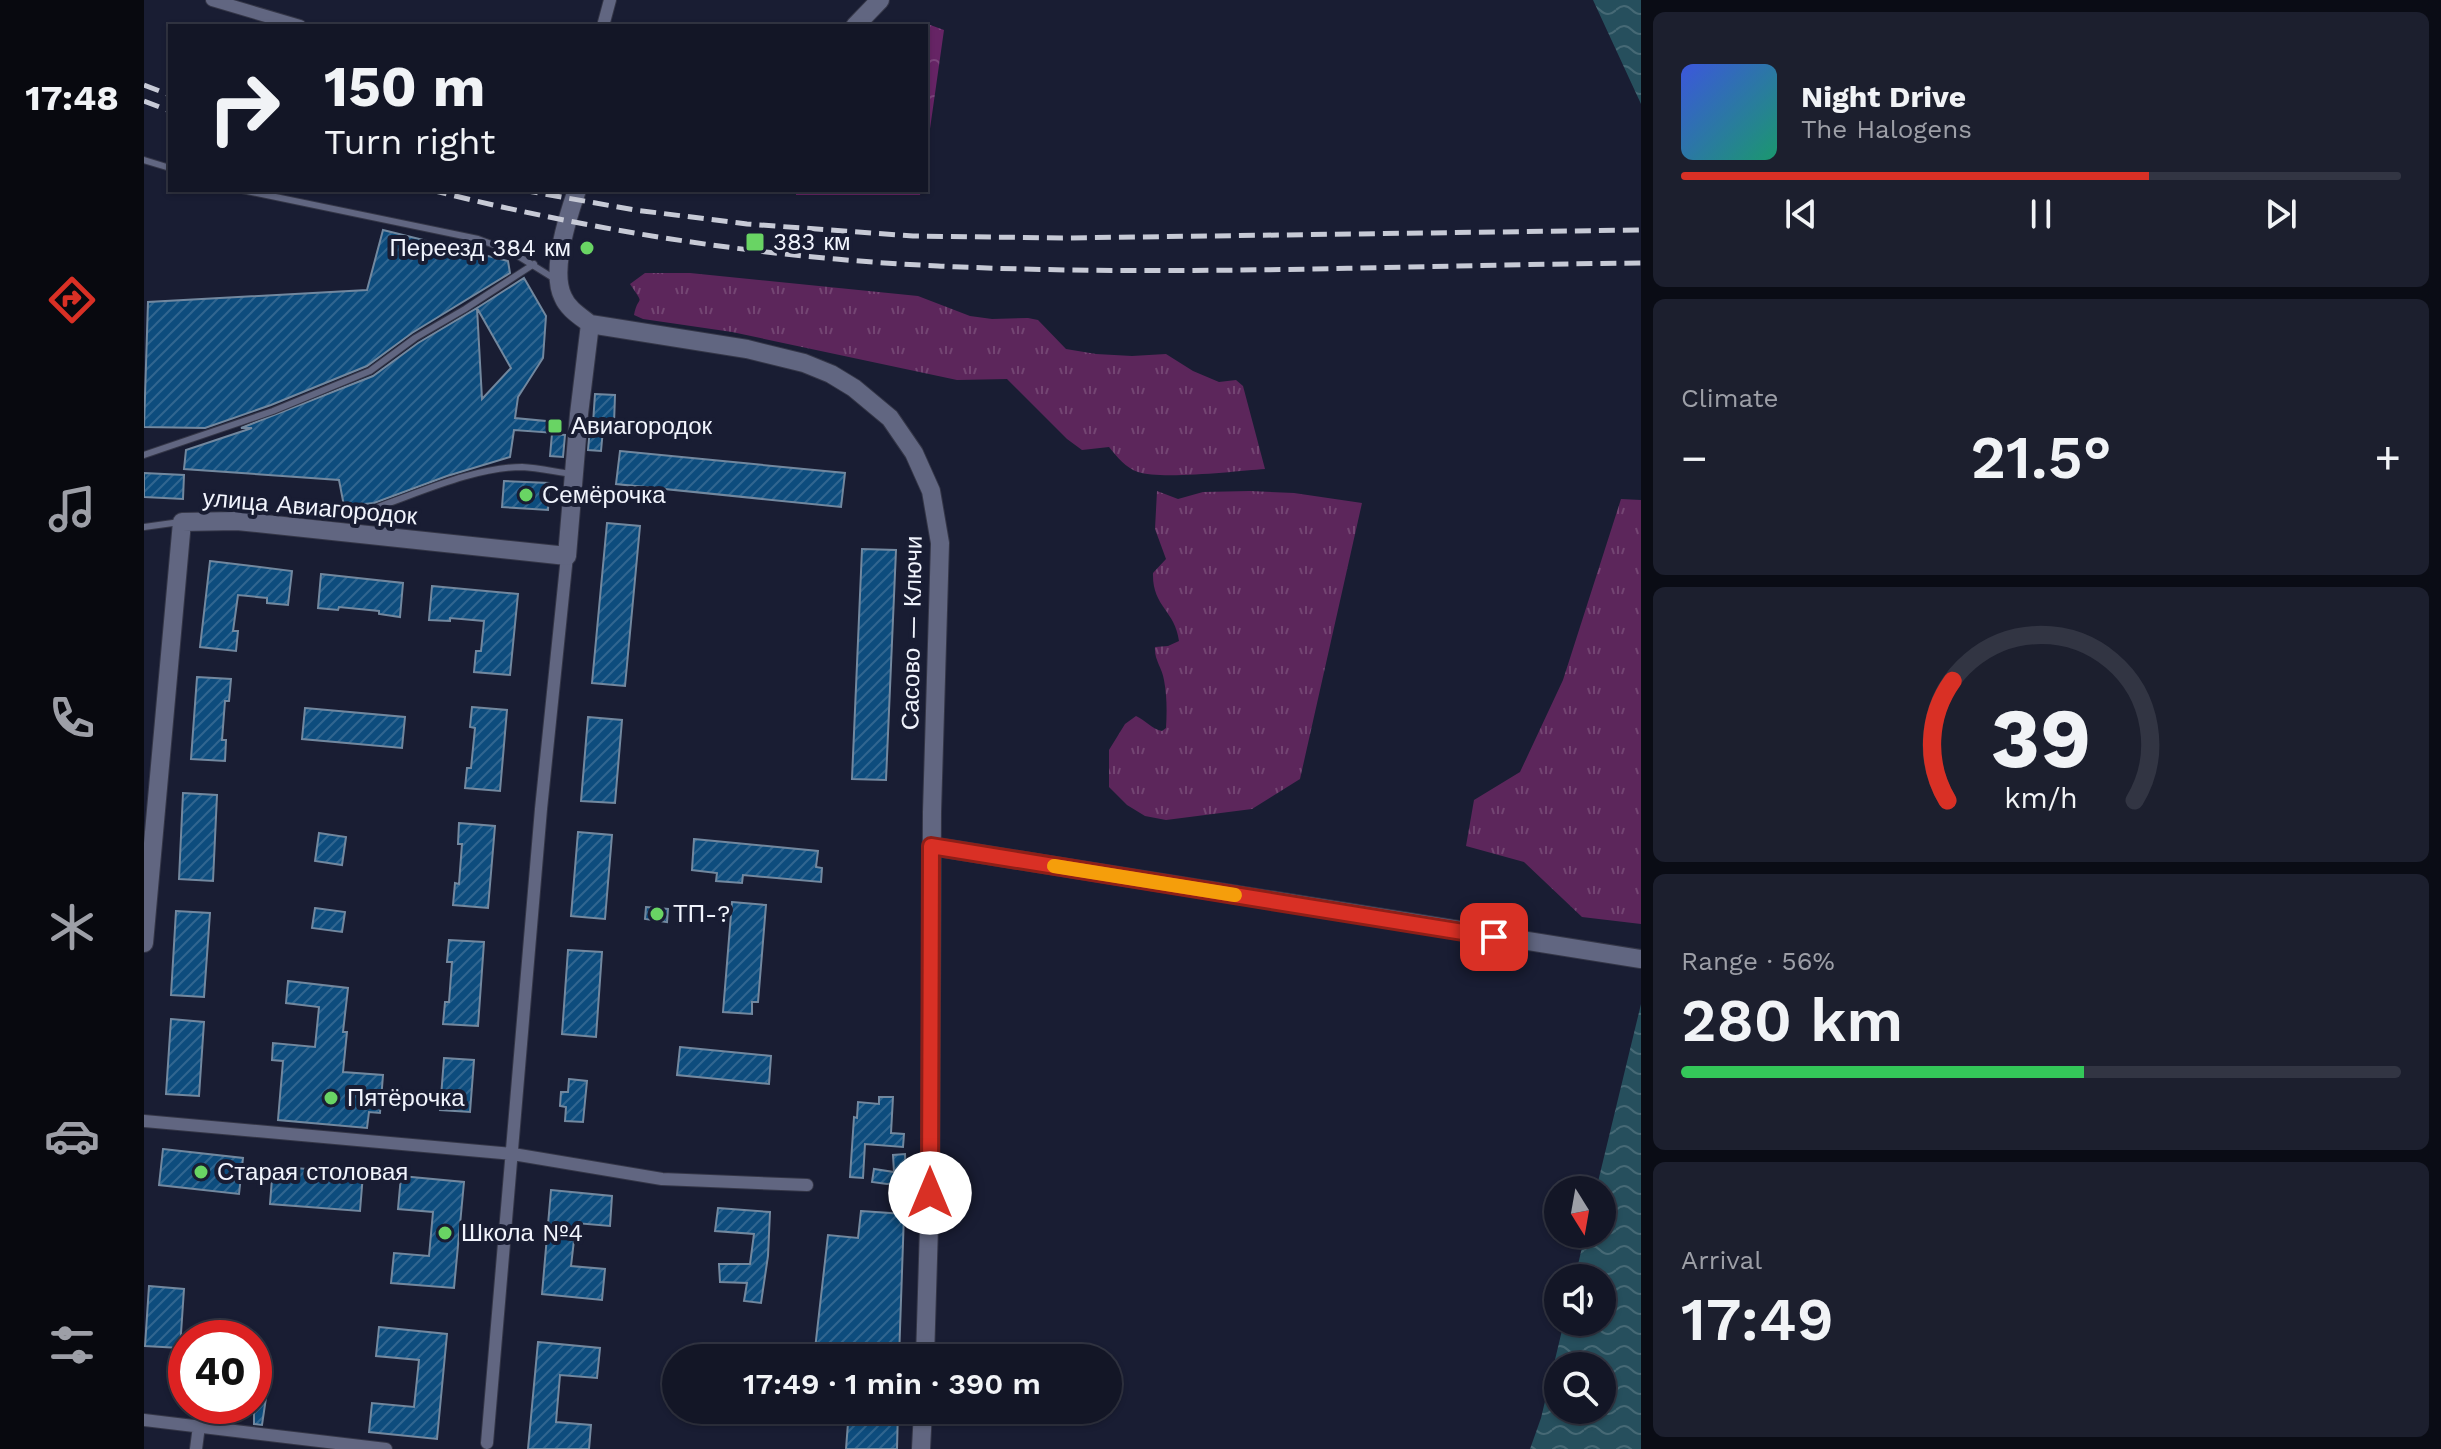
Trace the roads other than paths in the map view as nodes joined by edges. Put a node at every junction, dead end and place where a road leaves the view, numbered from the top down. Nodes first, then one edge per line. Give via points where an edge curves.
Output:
1 (212, 0) edge
2 (610, 0) edge
3 (880, 0) edge
4 (293, 24) edge
5 (604, 24) edge
6 (857, 24) edge
7 (144, 160) edge
8 (168, 167) edge
9 (252, 192) edge
10 (576, 192) edge
11 (534, 264) junction
12 (558, 281) junction
13 (590, 324) junction
14 (144, 455) edge
15 (576, 474) junction
16 (378, 507) dead end
17 (182, 522) junction
18 (144, 527) edge
19 (567, 556) junction
20 (931, 846) junction
21 (144, 943) edge
22 (1641, 959) edge
23 (144, 1121) edge
24 (513, 1154) junction
25 (807, 1185) dead end
26 (925, 1344) edge
27 (144, 1420) edge
28 (922, 1424) edge
29 (199, 1426) junction
30 (487, 1443) dead end
31 (196, 1449) edge
32 (386, 1449) edge
33 (921, 1449) edge

1 - 4 street
2 - 5 street
3 - 6 street
7 - 8 lane
9 - 11 lane via 478,239
10 - 12 street
11 - 12 lane
11 - 14 lane via 370,371
12 - 13 street via 570,308
13 - 15 street
13 - 20 street, Сасово — Ключи via 804,363 854,388 903,435 931,491 940,543
15 - 16 lane via 501,469
15 - 19 street
17 - 18 lane
17 - 19 street, улица Авиагородок via 237,521
17 - 21 street, улица Авиагородок
19 - 24 street
20 - 22 street
20 - 26 street, Сасово — Ключи
23 - 24 street
24 - 25 street via 662,1179
24 - 30 street
27 - 29 street
28 - 33 street
29 - 31 street
29 - 32 street

